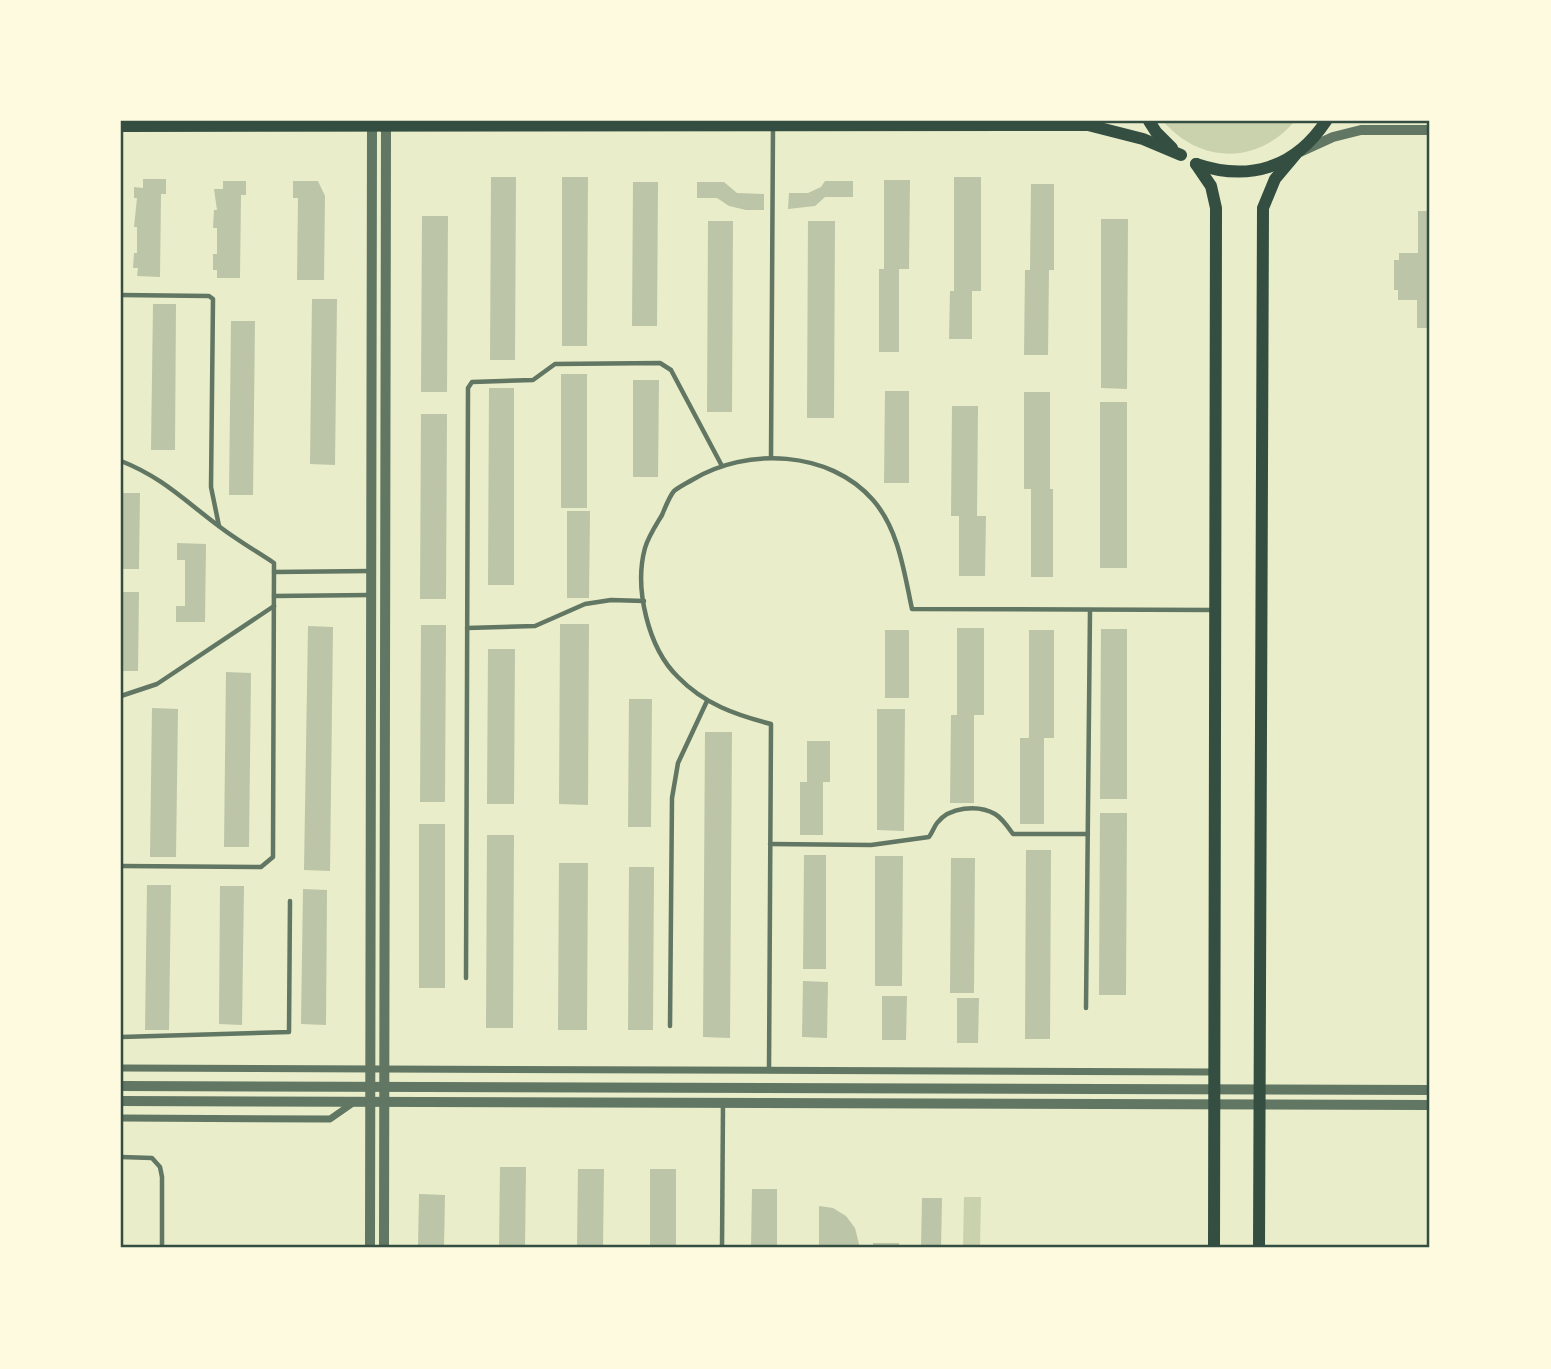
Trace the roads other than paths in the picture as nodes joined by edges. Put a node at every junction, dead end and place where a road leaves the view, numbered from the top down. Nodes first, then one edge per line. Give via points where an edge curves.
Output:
1 (1149, 121) edge
2 (1326, 121) edge
3 (274, 123) edge
4 (743, 123) edge
5 (773, 125) junction
6 (121, 126) edge
7 (372, 126) junction
8 (386, 126) junction
9 (1430, 130) edge
10 (1297, 153) junction
11 (1181, 155) junction
12 (1196, 164) junction
13 (121, 295) edge
14 (771, 457) junction
15 (121, 461) edge
16 (722, 466) junction
17 (219, 526) junction
18 (371, 571) junction
19 (274, 572) junction
20 (371, 595) junction
21 (274, 596) junction
22 (644, 601) junction
23 (274, 606) junction
24 (1090, 610) junction
25 (1215, 610) junction
26 (467, 628) junction
27 (121, 696) edge
28 (707, 701) junction
29 (1088, 834) junction
30 (770, 844) junction
31 (121, 866) edge
32 (290, 901) dead end
33 (466, 978) dead end
34 (1086, 1008) dead end
35 (670, 1026) dead end
36 (121, 1037) edge
37 (121, 1068) edge
38 (370, 1069) junction
39 (384, 1070) junction
40 (769, 1072) junction
41 (1214, 1072) junction
42 (121, 1086) edge
43 (370, 1086) junction
44 (384, 1086) junction
45 (1214, 1089) junction
46 (1259, 1089) junction
47 (1430, 1090) edge
48 (121, 1101) edge
49 (355, 1102) junction
50 (370, 1102) junction
51 (384, 1102) junction
52 (723, 1103) junction
53 (1214, 1105) junction
54 (1259, 1105) junction
55 (1430, 1105) edge
56 (121, 1118) edge
57 (121, 1157) edge
58 (162, 1248) edge
59 (370, 1248) edge
60 (384, 1248) edge
61 (722, 1248) edge
62 (1214, 1248) edge
63 (1259, 1248) edge

1 - 11 main road
2 - 10 main road
3 - 6 main road
3 - 7 main road
4 - 5 main road
4 - 8 main road
5 - 11 main road via 1087,125 1143,139
5 - 14 lane
7 - 8 main road
7 - 18 street
8 - 39 street
9 - 10 street via 1361,130
10 - 12 main road via 1248,172
10 - 46 main road via 1275,179 1263,208
11 - 12 main road
12 - 25 main road via 1211,186 1216,208
13 - 17 lane via 213,299 211,487
14 - 16 lane
14 - 24 lane via 814,463 848,479 873,500 892,530 912,609
15 - 17 lane via 161,481
16 - 22 lane via 674,491 645,547
16 - 26 lane via 671,370 660,363 555,364 533,380 472,382 468,388
17 - 19 lane via 274,563
18 - 19 lane
18 - 20 street
19 - 21 lane
20 - 21 lane
20 - 38 street
21 - 23 lane
22 - 26 lane via 585,604 535,626
22 - 28 lane via 650,633 676,676
23 - 27 lane via 157,684
23 - 31 lane via 273,857 261,867
24 - 25 lane
24 - 29 lane
25 - 41 main road
26 - 33 lane
28 - 30 lane via 771,724
28 - 35 lane via 678,763 672,797
29 - 30 lane via 1013,834 995,814 963,809 938,822 929,837 871,845
29 - 34 lane
30 - 40 lane
32 - 36 lane via 289,1032
37 - 38 street
38 - 39 street
38 - 43 street
39 - 40 street
39 - 44 street
40 - 41 street
41 - 45 main road
42 - 43 street
43 - 44 street
43 - 50 street
44 - 45 street
44 - 51 street
45 - 46 street
45 - 53 main road
46 - 47 street
46 - 54 main road
48 - 49 street
49 - 50 street
49 - 56 street via 330,1119
50 - 51 street
50 - 59 street
51 - 52 street
51 - 60 street
52 - 53 street
52 - 61 lane
53 - 54 street
53 - 62 main road
54 - 55 street
54 - 63 main road
57 - 58 lane via 152,1158 160,1167

